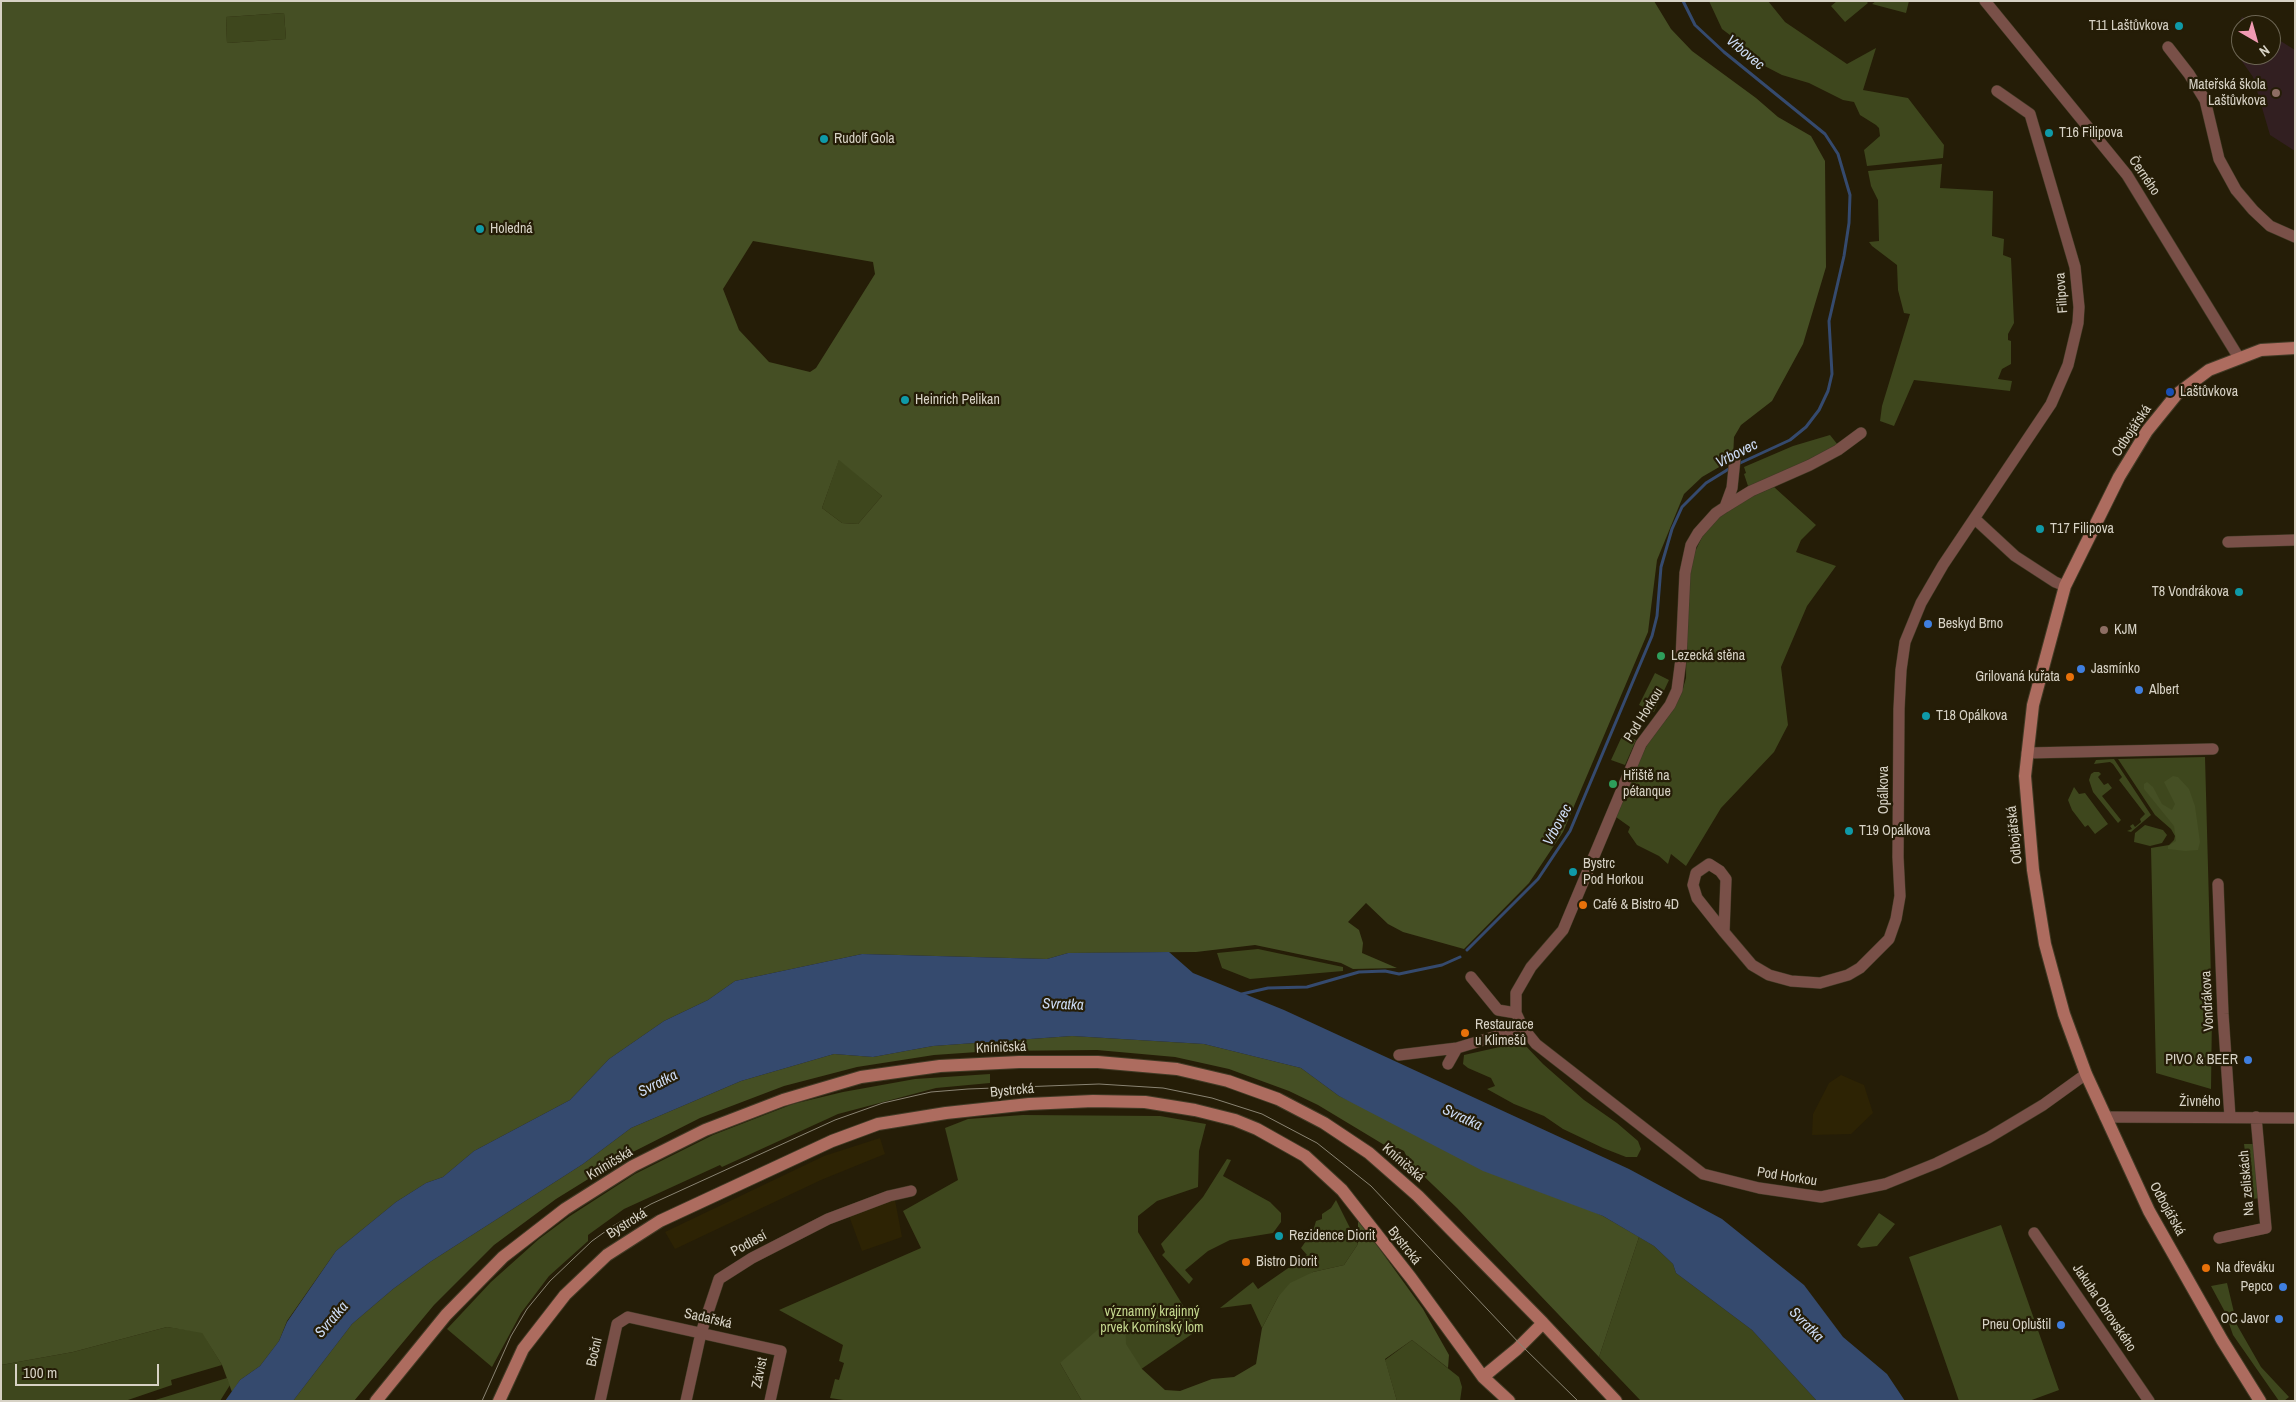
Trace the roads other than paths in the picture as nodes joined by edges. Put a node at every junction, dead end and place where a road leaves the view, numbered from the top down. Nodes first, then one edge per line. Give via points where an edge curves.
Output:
1 (1985, 1) edge
2 (2168, 47) dead end
3 (1997, 91) dead end
4 (2295, 237) edge
5 (2295, 348) edge
6 (2239, 358) junction
7 (1861, 433) dead end
8 (1735, 459) dead end
9 (1725, 507) junction
10 (1975, 519) junction
11 (2295, 540) edge
12 (2228, 542) dead end
13 (2065, 586) junction
14 (2213, 749) dead end
15 (2026, 753) junction
16 (2218, 884) dead end
17 (1724, 932) junction
18 (1471, 977) dead end
19 (1516, 1013) junction
20 (1523, 1028) junction
21 (1458, 1048) junction
22 (1399, 1055) dead end
23 (1448, 1064) dead end
24 (2086, 1074) junction
25 (2230, 1116) junction
26 (2256, 1117) junction
27 (2105, 1118) junction
28 (2295, 1118) edge
29 (911, 1191) dead end
30 (2034, 1233) dead end
31 (2219, 1238) dead end
32 (628, 1317) joint
33 (1543, 1323) junction
34 (701, 1333) junction
35 (780, 1351) joint
36 (1483, 1378) junction
37 (2257, 1397) edge
38 (376, 1401) edge
39 (499, 1401) edge
40 (600, 1401) edge
41 (686, 1401) edge
42 (770, 1401) edge
43 (1509, 1401) edge
44 (1616, 1401) edge
45 (2149, 1401) edge

1 - 6 street, Černého via 2127,175
2 - 4 street via 2205,100 2219,159 2236,190 2270,226
3 - 10 street, Filipova via 2030,114 2076,267 2079,307 2068,365 2051,404
5 - 6 street, Odbojářská via 2261,350
6 - 13 street, Odbojářská via 2209,370 2177,394 2147,431 2119,477
7 - 9 street, Pod Horkou via 1838,450 1751,491
8 - 9 street
9 - 19 street, Pod Horkou via 1698,533 1692,545 1685,573 1682,659 1677,690 1641,744 1563,930 1531,967 1516,993
10 - 13 street via 2015,556
10 - 17 street, Opálkova via 1921,603 1905,642 1899,725 1900,896 1888,939 1860,968 1820,983 1791,981 1769,975 1752,965
11 - 12 street
13 - 15 street, Odbojářská via 2038,679
14 - 15 street
15 - 24 street, Odbojářská via 2025,789 2033,870 2045,944 2064,1014
16 - 25 street, Vondrákova
17 - 17 street, Opálkova via 1726,878 1709,864 1696,873 1693,885 1697,898
18 - 19 street via 1498,1010
19 - 20 street, Pod Horkou
20 - 21 street
20 - 24 street, Pod Horkou via 1536,1044 1703,1174 1759,1188 1822,1197 1885,1184 1937,1163 1988,1138
21 - 22 street
21 - 23 street
24 - 27 street, Odbojářská
25 - 26 street, Živného
25 - 27 street, Živného
26 - 28 street, Živného
26 - 31 street, Na zeliskách via 2266,1228
27 - 37 street, Odbojářská via 2148,1210
29 - 34 street, Podlesí via 828,1219 728,1272 715,1287
30 - 45 street, Jakuba Obrovského
32 - 34 street, Sadařská
32 - 40 street, Boční via 617,1324
33 - 36 street
33 - 38 street, Kníničská via 1418,1196 1369,1154 1324,1123 1278,1099 1228,1081 1177,1069 1098,1062 940,1066 861,1078 783,1100 705,1130 633,1166 565,1209 503,1257 446,1315
33 - 44 street, Kníničská
34 - 35 street, Sadařská
34 - 41 street, Podlesí
35 - 42 street, Závist
36 - 39 street, Bystrcká via 1342,1190 1305,1156 1236,1120 1145,1102 1093,1101 1029,1104 878,1124 832,1141 660,1221 607,1255 565,1295 523,1349
36 - 43 street, Bystrcká

